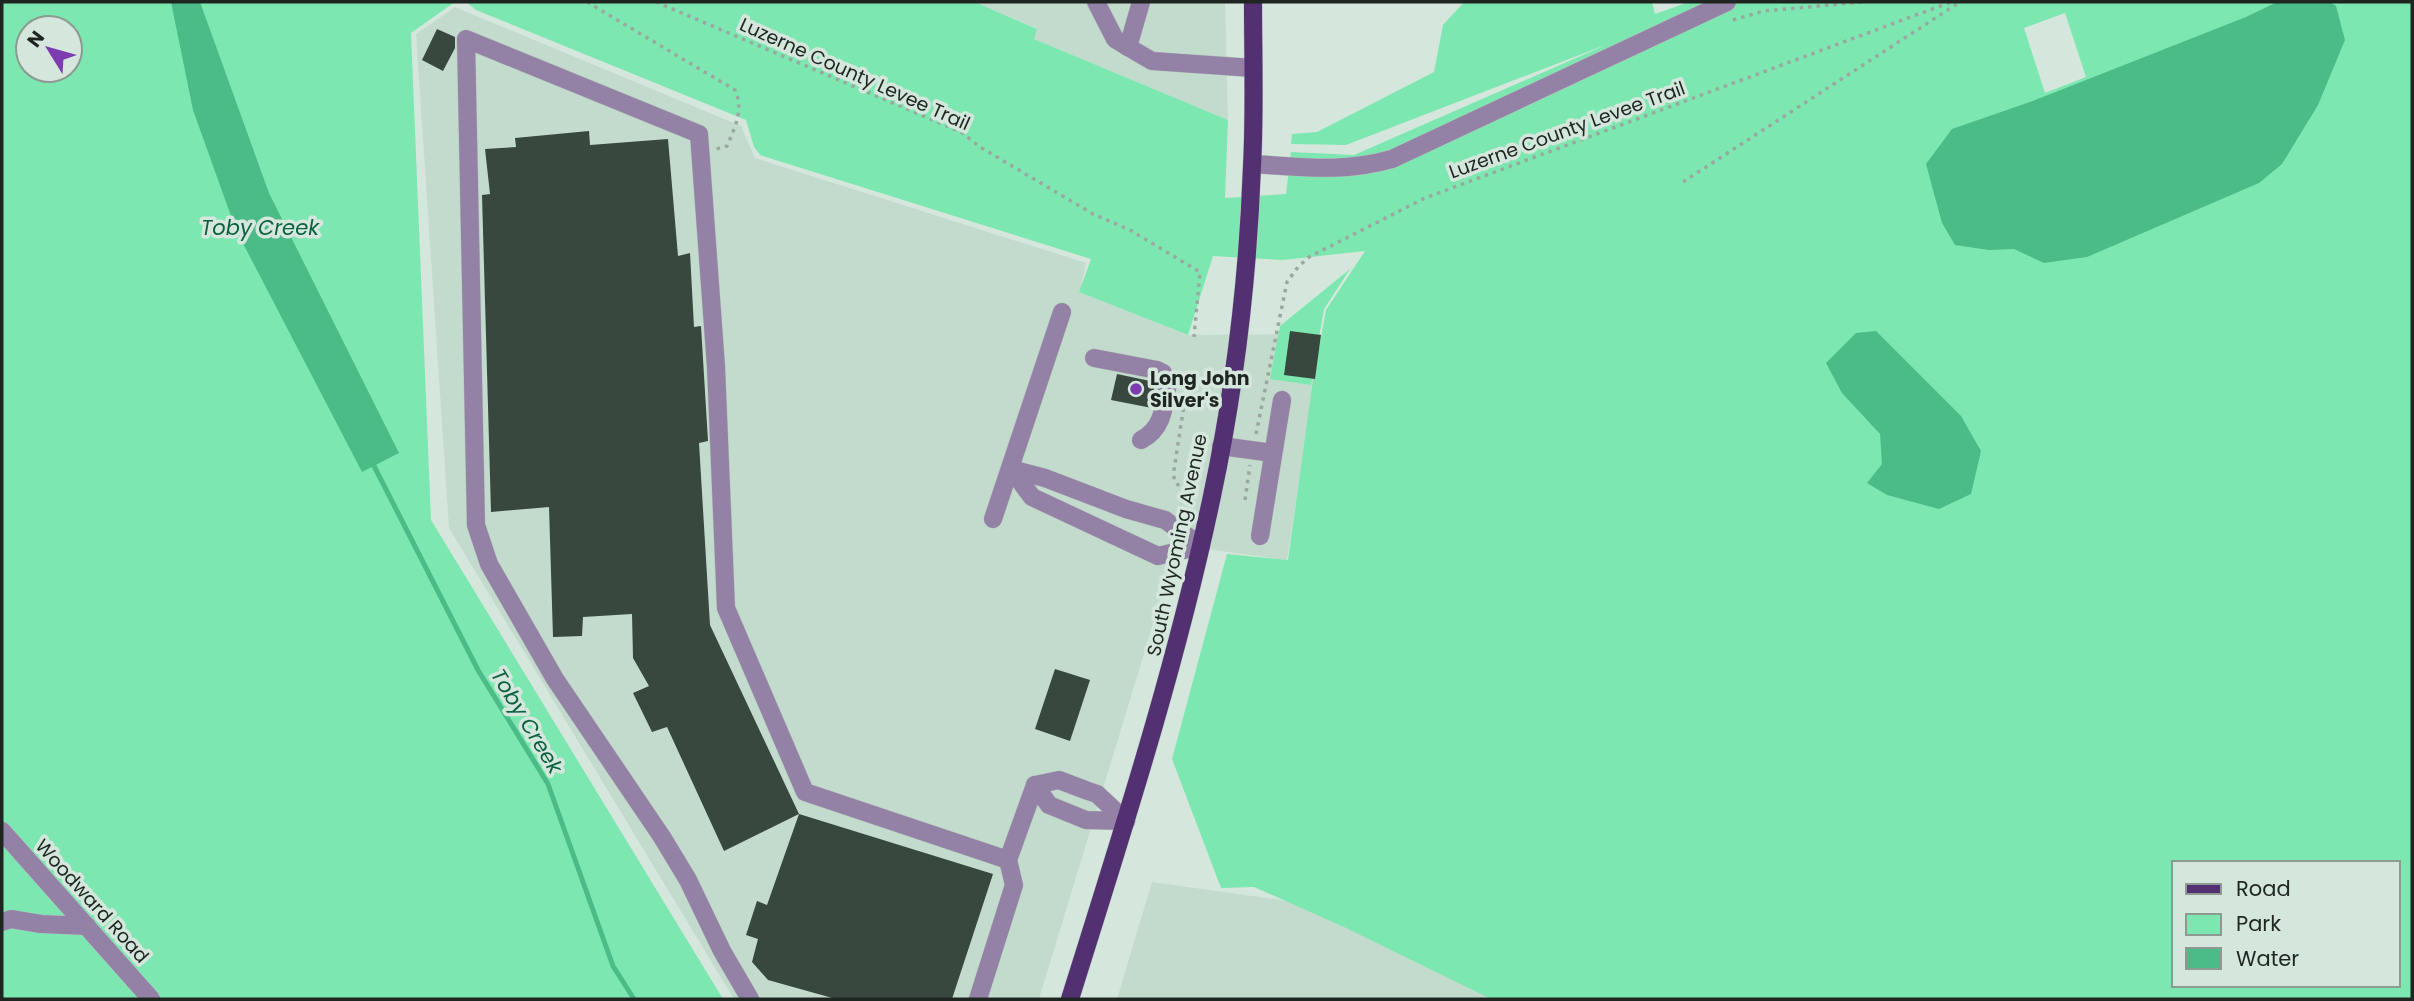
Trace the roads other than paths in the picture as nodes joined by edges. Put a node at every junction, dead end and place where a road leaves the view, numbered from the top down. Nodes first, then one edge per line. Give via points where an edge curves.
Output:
1 (1096, 2) edge
2 (1141, 2) edge
3 (1253, 2) edge
4 (1727, 2) edge
5 (1128, 47) junction
6 (1254, 68) junction
7 (1252, 164) junction
8 (1062, 312) dead end
9 (1094, 358) dead end
10 (1282, 400) dead end
11 (1141, 440) dead end
12 (1221, 446) junction
13 (1273, 453) junction
14 (1011, 469) junction
15 (993, 519) dead end
16 (1259, 536) dead end
17 (1201, 546) junction
18 (1035, 785) junction
19 (1126, 821) junction
20 (2, 831) edge
21 (1008, 860) junction
22 (2, 922) edge
23 (87, 926) junction
24 (151, 999) edge
25 (750, 999) edge
26 (978, 999) edge
27 (1070, 999) edge

1 - 5 street via 1115,39
2 - 5 street
3 - 6 main road, South Wyoming Avenue
4 - 7 street via 1392,159 1339,169
5 - 6 street via 1152,61
6 - 7 main road, South Wyoming Avenue
7 - 12 main road, South Wyoming Avenue via 1241,309
8 - 14 street
9 - 11 street via 1157,370 1166,376 1161,423
10 - 13 street
12 - 13 street
12 - 17 main road, South Wyoming Avenue
13 - 16 street
14 - 15 street
14 - 17 street via 1165,520
14 - 17 street via 1032,497 1158,556
17 - 19 main road, South Wyoming Avenue
18 - 19 street via 1049,805 1080,818
18 - 19 street via 1059,780 1097,794
18 - 21 street
19 - 27 main road, South Wyoming Avenue
20 - 23 street, Woodward Road
21 - 25 street via 805,792 726,608 716,367 699,134 466,39 476,525 489,564 555,679 662,837
21 - 26 street via 1014,885
22 - 23 street
23 - 24 street, Woodward Road

